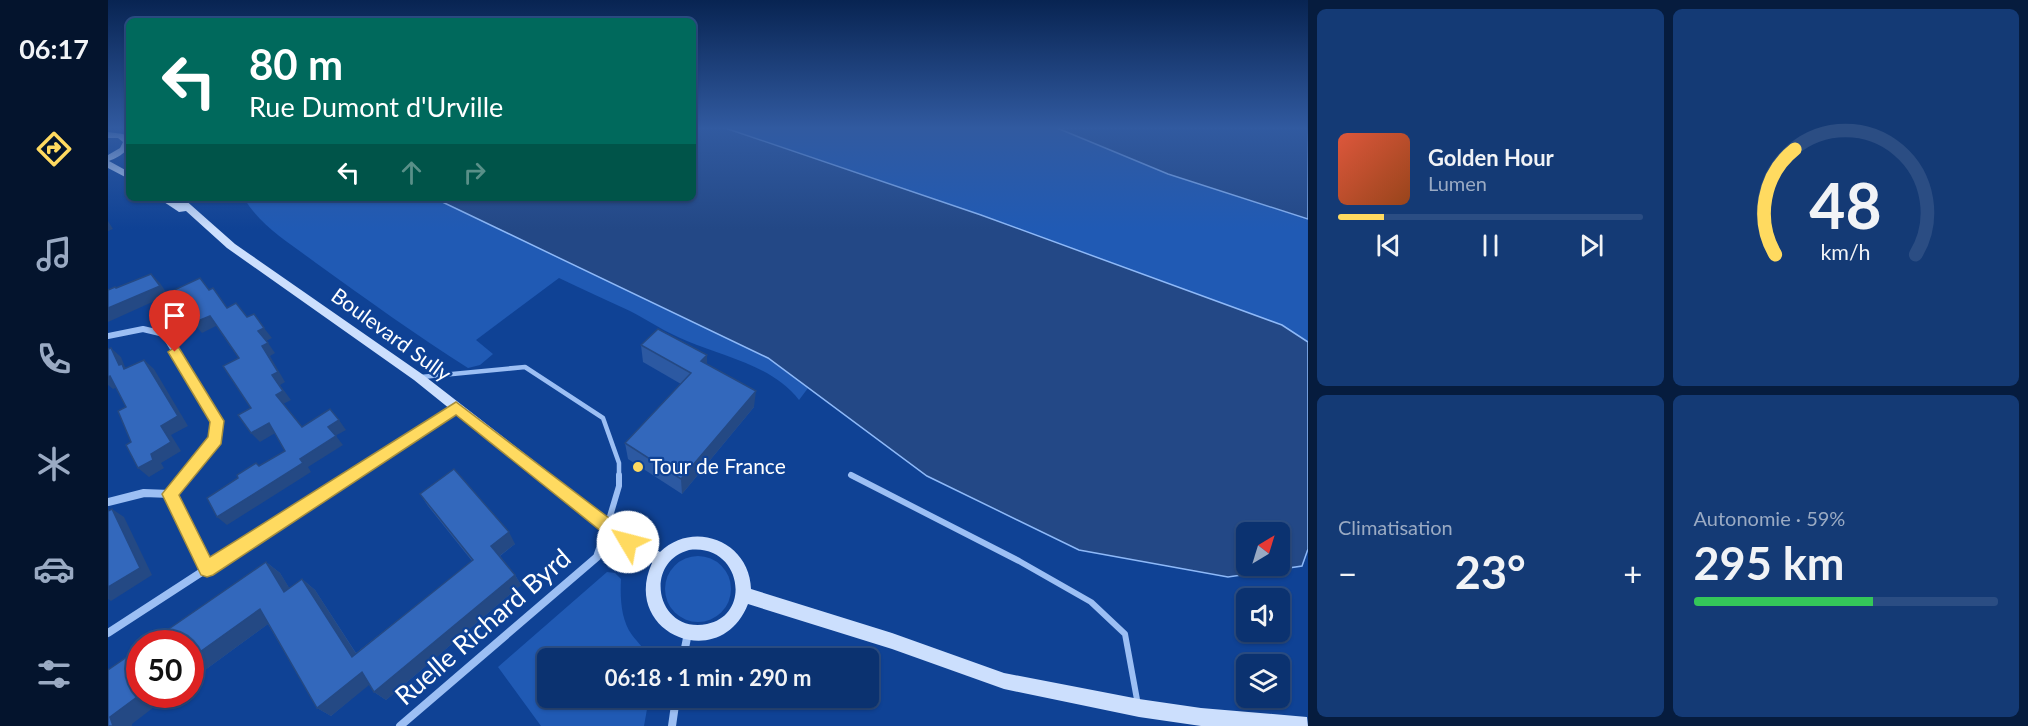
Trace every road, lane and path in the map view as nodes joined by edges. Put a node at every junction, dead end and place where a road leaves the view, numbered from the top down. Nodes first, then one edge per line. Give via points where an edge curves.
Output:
1 (108, 164) edge
2 (126, 174) edge
3 (168, 201) edge
4 (180, 201) edge
5 (211, 229) junction
6 (108, 336) edge
7 (418, 377) junction
8 (456, 407) junction
9 (851, 475) dead end
10 (170, 494) junction
11 (108, 502) edge
12 (608, 527) junction
13 (661, 561) junction
14 (207, 569) junction
15 (744, 595) junction
16 (688, 632) junction
17 (108, 633) edge
18 (685, 648) edge
19 (675, 708) edge
20 (1139, 708) junction
21 (400, 726) edge
22 (672, 726) edge
23 (1307, 726) edge

1 - 2 main road
3 - 5 main road, Boulevard Sully
4 - 5 main road, Boulevard Sully
5 - 7 main road, Boulevard Sully
6 - 10 street via 143,329 164,334 217,421 216,439
7 - 8 main road, Boulevard Sully
7 - 12 lane via 525,367 603,418 619,463 619,486
8 - 12 main road, Boulevard Sully
8 - 14 street
9 - 20 lane via 1091,602 1125,634
10 - 11 street via 144,493
10 - 14 street
12 - 13 main road, Boulevard Sully
12 - 21 street, Ruelle Richard Byrd via 597,557
13 - 15 main road via 686,544 716,546 739,565
13 - 16 main road via 654,574 655,603 662,616
14 - 17 street
15 - 16 main road via 730,621 718,629
15 - 20 main road via 1004,681
16 - 18 street
19 - 22 street
20 - 23 main road

